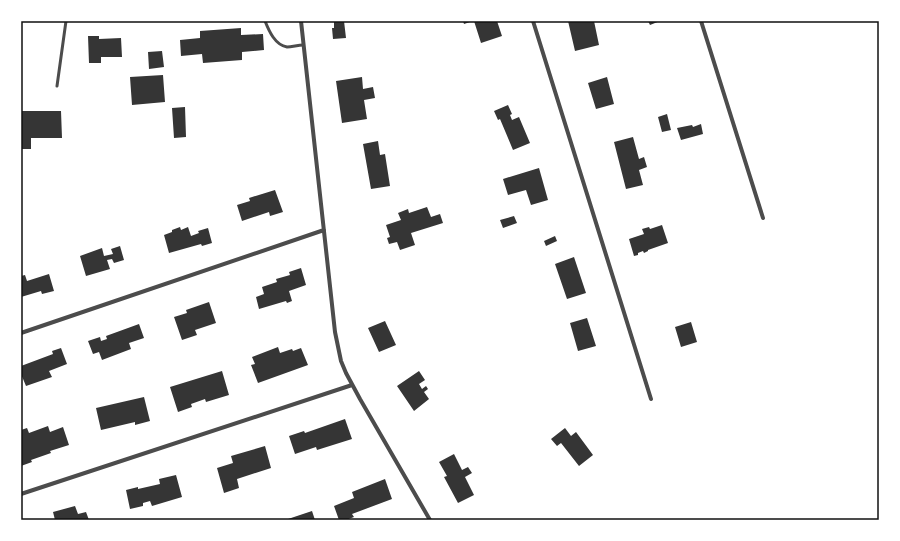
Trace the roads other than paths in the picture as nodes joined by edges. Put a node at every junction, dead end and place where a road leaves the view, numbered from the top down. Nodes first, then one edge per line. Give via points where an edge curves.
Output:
1 (66, 21) edge
2 (265, 21) edge
3 (301, 21) edge
4 (533, 21) edge
5 (701, 21) edge
6 (303, 45) junction
7 (56, 86) dead end
8 (763, 218) dead end
9 (324, 230) junction
10 (21, 332) edge
11 (352, 385) junction
12 (651, 399) dead end
13 (21, 494) edge
14 (430, 520) edge

1 - 7 lane
2 - 6 lane via 274,39 280,44 287,47
3 - 6 street
4 - 12 street
5 - 8 street
6 - 9 street
9 - 10 street
9 - 11 street via 335,332 341,361
11 - 13 street
11 - 14 street

